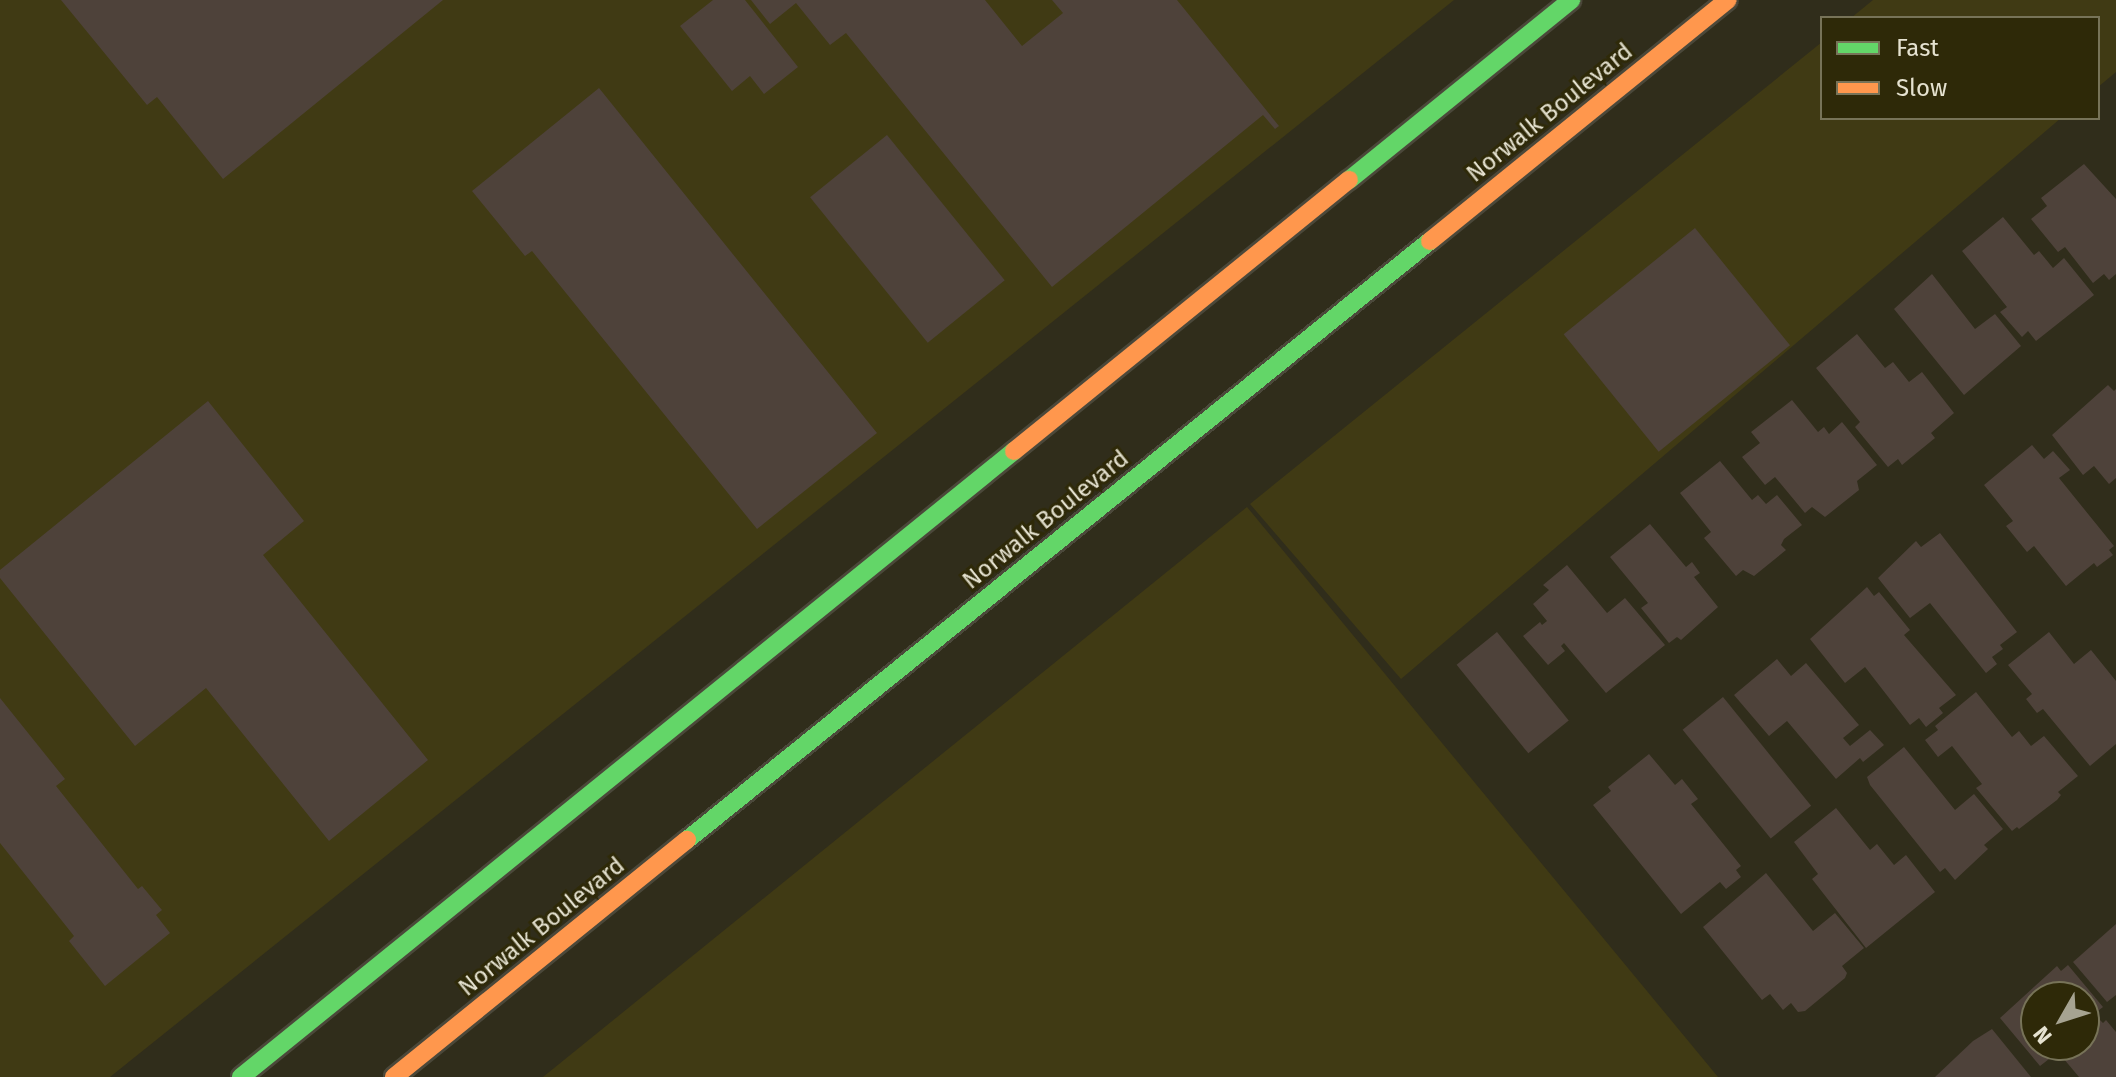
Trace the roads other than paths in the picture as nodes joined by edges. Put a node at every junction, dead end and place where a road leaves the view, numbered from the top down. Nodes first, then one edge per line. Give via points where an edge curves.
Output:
1 (1571, 0) edge
2 (1728, 0) edge
3 (241, 1077) edge
4 (394, 1077) edge

1 - 3 main road
2 - 4 main road, Norwalk Boulevard

